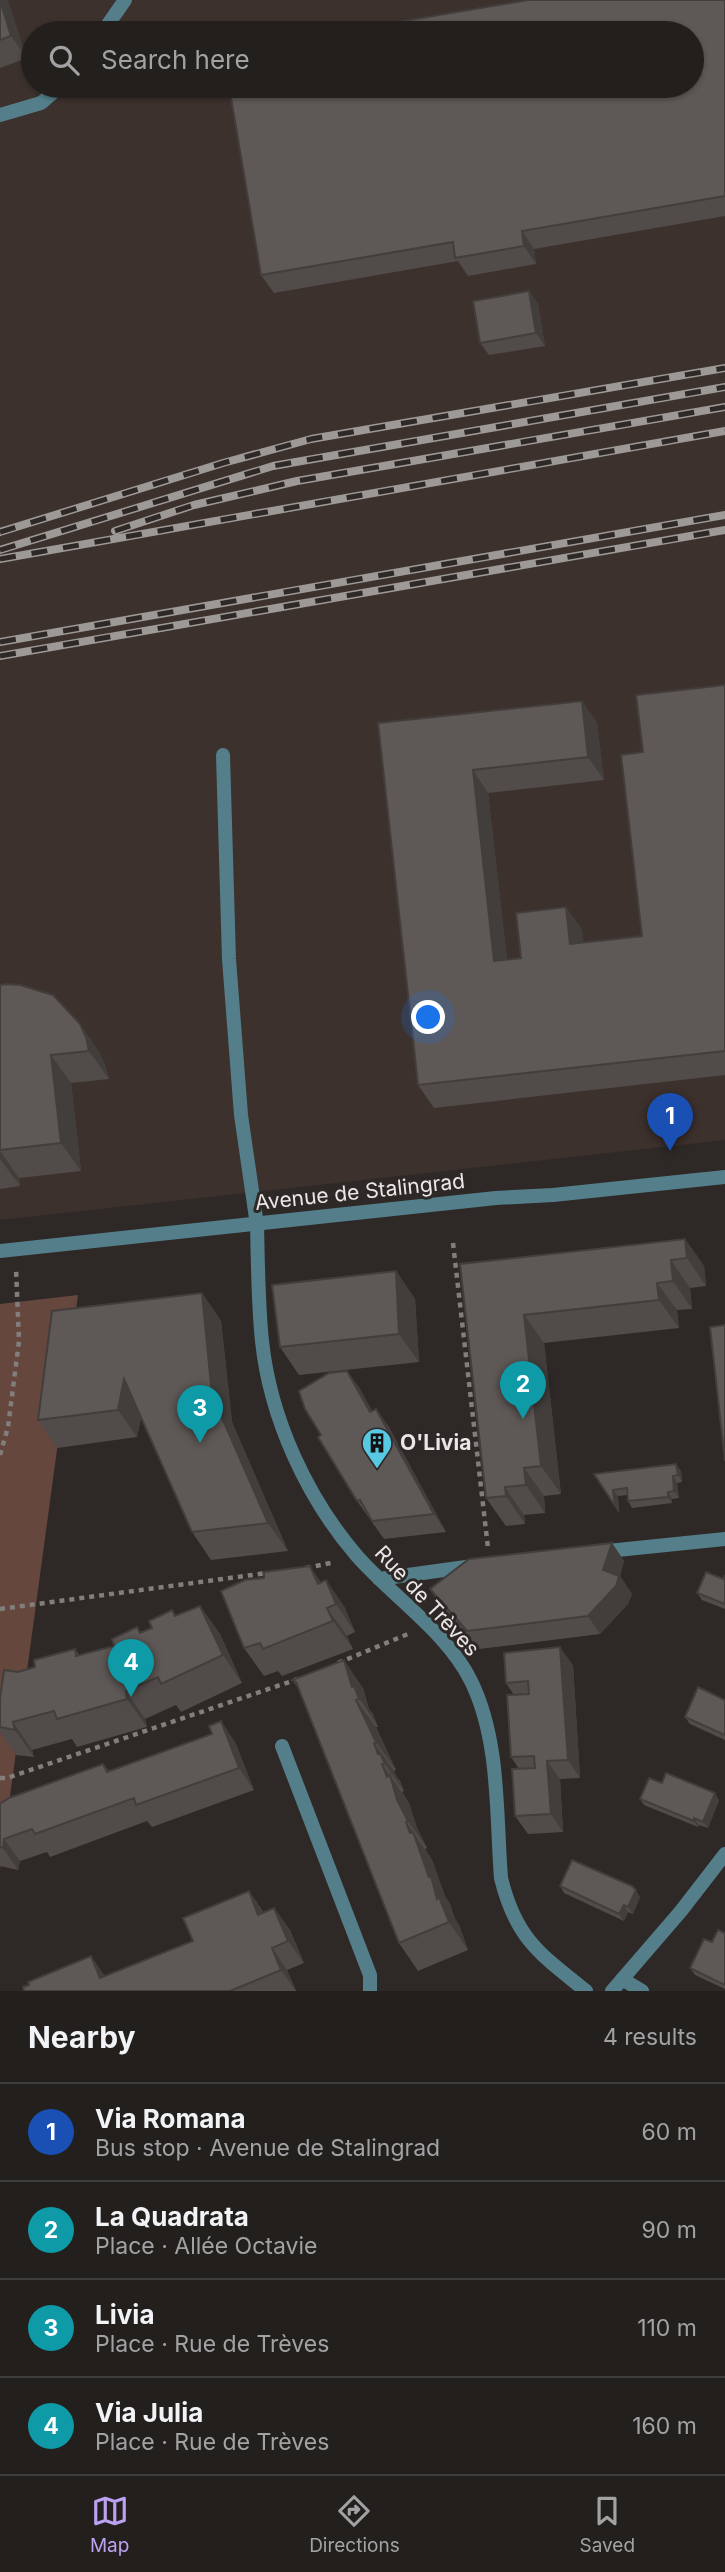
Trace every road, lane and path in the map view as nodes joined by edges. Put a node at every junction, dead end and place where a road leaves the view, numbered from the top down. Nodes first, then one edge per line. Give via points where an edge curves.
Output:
1 (125, 0) edge
2 (110, 21) edge
3 (47, 98) edge
4 (0, 115) edge
5 (223, 755) dead end
6 (725, 1177) edge
7 (257, 1225) junction
8 (453, 1243) dead end
9 (7, 1250) edge
10 (0, 1455) edge
11 (725, 1539) edge
12 (586, 1553) edge
13 (356, 1555) junction
14 (489, 1563) joint
15 (296, 1570) edge
16 (269, 1573) edge
17 (380, 1579) junction
18 (0, 1609) edge
19 (427, 1625) junction
20 (331, 1665) edge
21 (308, 1675) edge
22 (282, 1746) dead end
23 (0, 1778) edge
24 (725, 1854) edge
25 (622, 1979) junction
26 (370, 1991) edge
27 (586, 1991) edge
28 (612, 1991) edge
29 (642, 1991) edge

1 - 2 street
3 - 4 street
5 - 7 street, Rue de Trèves via 229,959 241,1115
6 - 7 street, Avenue de Stalingrad
7 - 9 street, Avenue de Stalingrad
7 - 13 street, Rue de Trèves via 262,1343 273,1397 301,1472
8 - 14 path
9 - 10 path via 19,1341
11 - 12 street
13 - 15 path
13 - 17 street, Rue de Trèves
14 - 17 street
16 - 18 path
17 - 19 street, Rue de Trèves
19 - 20 path
19 - 27 street, Rue de Trèves via 470,1678 481,1704 489,1734 506,1899 537,1952
21 - 23 path
22 - 26 street via 370,1975
24 - 25 street
25 - 28 street
25 - 29 street

